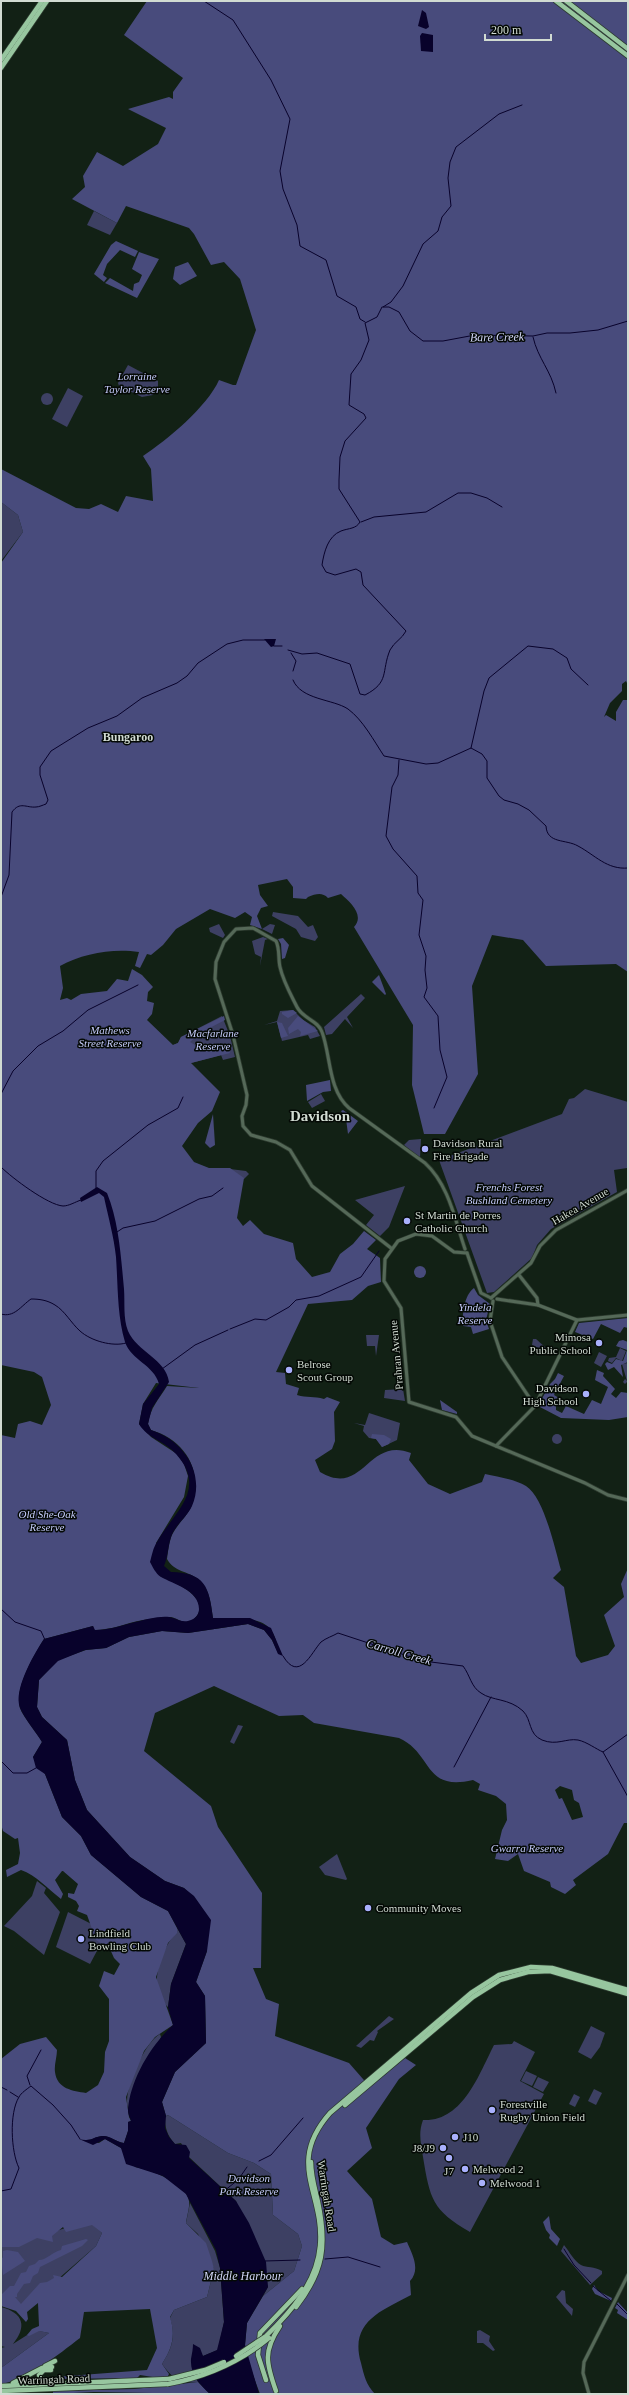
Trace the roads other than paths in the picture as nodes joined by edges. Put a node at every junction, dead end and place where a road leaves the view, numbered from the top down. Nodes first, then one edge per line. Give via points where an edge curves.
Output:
1 (42, 1) edge
2 (47, 1) edge
3 (556, 1) edge
4 (566, 1) edge
5 (628, 49) edge
6 (628, 56) edge
7 (1, 60) edge
8 (1, 68) edge
9 (628, 1190) edge
10 (391, 1248) junction
11 (465, 1251) junction
12 (519, 1275) junction
13 (496, 1297) junction
14 (492, 1299) junction
15 (538, 1304) junction
16 (628, 1315) edge
17 (577, 1320) junction
18 (535, 1406) junction
19 (496, 1446) junction
20 (628, 1500) edge
21 (528, 1970) junction
22 (628, 1990) edge
23 (628, 1994) edge
24 (381, 2072) junction
25 (628, 2275) edge
26 (311, 2278) junction
27 (280, 2326) junction
28 (267, 2337) junction
29 (55, 2360) dead end
30 (44, 2367) junction
31 (266, 2380) dead end
32 (63, 2383) junction
33 (136, 2384) junction
34 (3, 2386) edge
35 (1, 2391) edge
36 (276, 2391) dead end
37 (589, 2394) edge

1 - 7 highway
2 - 8 highway
3 - 6 highway
4 - 5 highway
9 - 12 street, Hakea Avenue via 556,1230 540,1246 533,1262
10 - 11 street, Prahran Avenue via 407,1236 421,1234 438,1239 454,1252
10 - 11 street via 312,1186 290,1150 276,1142 251,1135 244,1129 242,1120 247,1095 233,1035 215,979 220,949 232,932 253,928 276,941 285,980 300,1012 318,1025 322,1033 340,1100 434,1172 444,1189
10 - 19 street, Prahran Avenue via 383,1264 383,1276 386,1286 401,1308 409,1402 458,1418 470,1434
11 - 14 street via 481,1292
12 - 13 street, Hakea Avenue
12 - 15 street via 537,1298
13 - 14 street
13 - 14 street
13 - 15 street
14 - 18 street via 490,1321 502,1357
15 - 17 street
16 - 17 street
17 - 18 street
18 - 19 street
19 - 20 street, Prahran Avenue via 586,1483 608,1495
21 - 22 highway, Warringah Road via 559,1969
21 - 23 highway, Warringah Road via 557,1972
21 - 24 highway, Warringah Road via 500,1975 479,1987
24 - 26 highway, Warringah Road via 330,2113 313,2140 308,2174 320,2237 319,2257
24 - 27 highway, Warringah Road via 329,2119 315,2142 311,2167 323,2227 323,2254 308,2290
25 - 37 street via 583,2366 583,2376
26 - 28 highway, Warringah Road
26 - 31 highway via 260,2333 258,2355
27 - 28 highway, Warringah Road
27 - 36 highway via 269,2344 267,2354
28 - 33 highway, Warringah Road, bridge via 233,2358 204,2370 169,2380
29 - 30 highway
30 - 32 highway via 51,2368 42,2371 40,2378
30 - 34 highway
32 - 33 highway, Warringah Road
32 - 34 highway, Warringah Road
33 - 35 highway, Warringah Road

